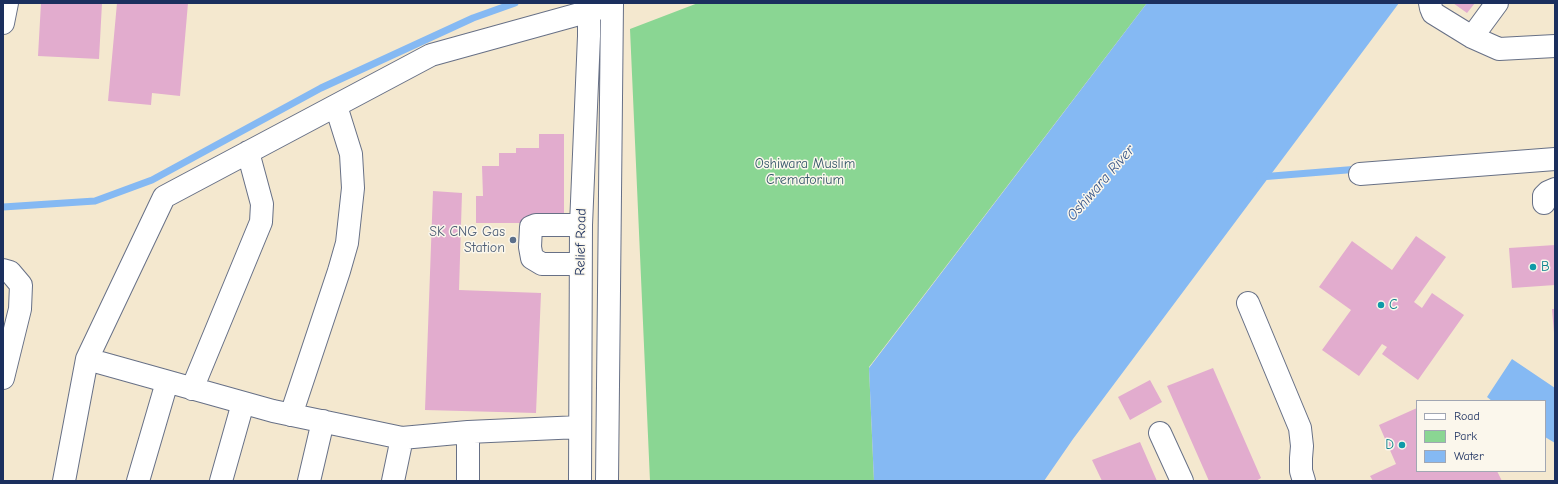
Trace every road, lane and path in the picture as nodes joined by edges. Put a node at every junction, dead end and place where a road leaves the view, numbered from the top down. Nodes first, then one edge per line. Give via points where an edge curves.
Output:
1 (7, 3) edge
2 (1430, 3) edge
3 (1496, 3) edge
4 (612, 4) edge
5 (589, 8) edge
6 (3, 23) edge
7 (1472, 36) junction
8 (1555, 46) edge
9 (336, 106) junction
10 (248, 152) junction
11 (1555, 159) edge
12 (1360, 174) dead end
13 (581, 225) junction
14 (580, 264) junction
15 (3, 270) edge
16 (608, 303) junction
17 (1248, 303) dead end
18 (580, 304) junction
19 (88, 360) junction
20 (3, 378) edge
21 (167, 382) junction
22 (192, 389) junction
23 (243, 403) junction
24 (291, 415) junction
25 (323, 421) junction
26 (580, 427) junction
27 (468, 432) junction
28 (1160, 432) dead end
29 (402, 438) junction
30 (64, 481) edge
31 (138, 481) edge
32 (221, 481) edge
33 (309, 481) edge
34 (393, 481) edge
35 (468, 481) edge
36 (580, 481) edge
37 (607, 481) edge
38 (1182, 481) edge
39 (1304, 481) edge

1 - 6 street
2 - 7 street via 1433,13
3 - 7 street
4 - 5 street
4 - 16 street, Relief Road
5 - 9 street via 431,55
5 - 13 street, Relief Road
7 - 8 street via 1499,48
9 - 10 street
9 - 24 street via 351,154 353,188 347,243
10 - 19 street via 164,197
10 - 22 street via 262,204 261,222
11 - 12 street
13 - 14 street, Relief Road
13 - 14 street via 536,225 531,228 530,247 532,258 542,264
14 - 18 street, Relief Road
15 - 20 street via 10,272 21,285 20,309
16 - 18 street
16 - 37 street, Relief Road
17 - 39 street via 1300,428 1301,471
18 - 26 street, Relief Road
19 - 21 street
19 - 30 street
21 - 22 street
21 - 31 street
22 - 23 street
23 - 24 street
23 - 32 street
24 - 25 street
25 - 29 street
25 - 33 street
26 - 27 street
26 - 36 street, Relief Road
27 - 29 street
27 - 35 street
28 - 38 street
29 - 34 street

